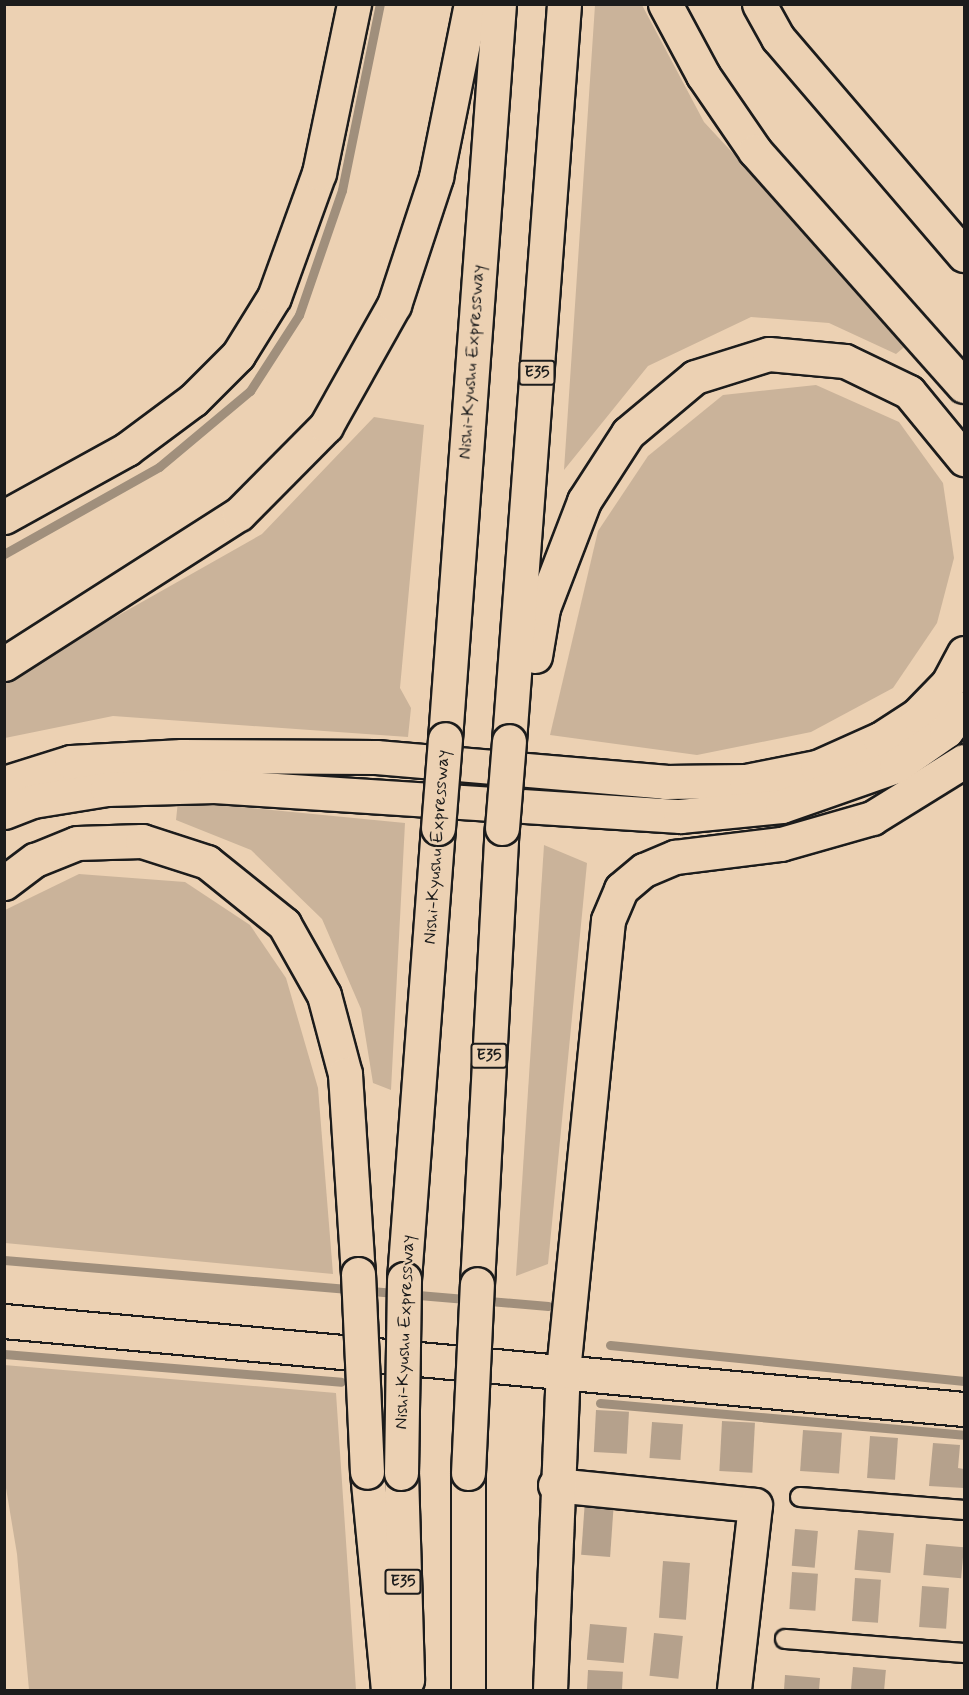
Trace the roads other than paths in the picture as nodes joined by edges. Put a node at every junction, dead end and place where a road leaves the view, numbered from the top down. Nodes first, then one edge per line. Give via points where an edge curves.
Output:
1 (354, 4) edge
2 (471, 4) edge
3 (499, 4) edge
4 (564, 4) edge
5 (665, 4) edge
6 (759, 4) edge
7 (964, 255) edge
8 (964, 386) edge
9 (964, 459) edge
10 (4, 517) edge
11 (964, 653) edge
12 (4, 664) edge
13 (964, 708) edge
14 (514, 744) junction
15 (964, 761) edge
16 (4, 783) edge
17 (4, 812) edge
18 (502, 828) junction
19 (4, 884) edge
20 (4, 1321) edge
21 (563, 1371) junction
22 (964, 1409) edge
23 (555, 1485) junction
24 (800, 1497) dead end
25 (964, 1510) edge
26 (785, 1639) dead end
27 (964, 1653) edge
28 (388, 1690) edge
29 (407, 1690) edge
30 (468, 1690) edge
31 (550, 1690) edge
32 (734, 1690) edge

1 - 10 main road via 319,173 274,297 238,355 193,400 127,448
2 - 12 main road via 436,177 394,305 326,426 239,513
3 - 29 main road, Nishi-Kyushu Expressway / E35, bridge via 404,1279 401,1473
4 - 14 main road, E35
5 - 8 main road via 702,75 755,151
6 - 7 main road via 778,38
9 - 14 main road via 909,392 845,361 769,354 695,377 628,433 584,501 543,608
11 - 16 main road via 948,683 917,715 880,739 817,767 746,781 665,782 376,757 182,756 71,762
13 - 17 main road via 946,732 896,766 782,806 680,816 214,786 107,789 33,801
14 - 18 main road, bridge
14 - 18 main road, E35, bridge
15 - 21 main road via 872,818 780,844 675,857 644,870 621,889 608,920
18 - 30 main road, E35, bridge via 468,1473
19 - 28 main road, bridge via 35,860 77,843 142,842 207,862 284,924 324,995 345,1074 367,1472
20 - 21 main road
21 - 22 main road
21 - 23 main road
23 - 31 main road
23 - 32 main road via 754,1505
24 - 25 lane
26 - 27 lane

